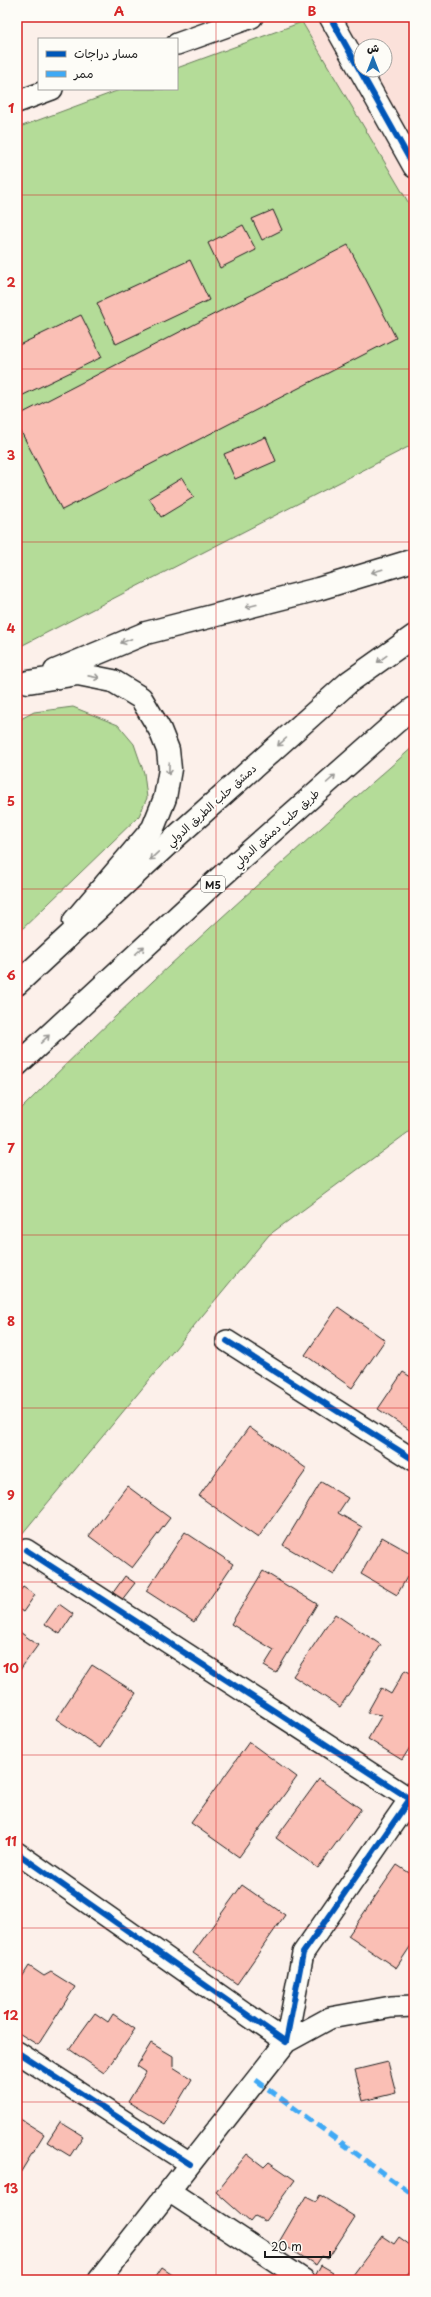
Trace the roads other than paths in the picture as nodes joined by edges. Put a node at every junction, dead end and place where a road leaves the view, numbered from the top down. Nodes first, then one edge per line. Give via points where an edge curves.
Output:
1 (252, 17) edge
2 (330, 17) edge
3 (178, 44) edge
4 (49, 90) edge
5 (17, 102) edge
6 (414, 167) edge
7 (414, 560) edge
8 (414, 636) edge
9 (22, 684) edge
10 (414, 708) edge
11 (41, 961) junction
12 (17, 984) edge
13 (17, 1065) edge
14 (227, 1341) dead end
15 (414, 1460) edge
16 (26, 1550) dead end
17 (412, 1796) edge
18 (17, 1853) edge
19 (414, 2006) edge
20 (286, 2042) junction
21 (17, 2052) edge
22 (190, 2164) junction
23 (169, 2191) junction
24 (99, 2280) edge
25 (304, 2280) edge

1 - 3 street
2 - 6 street
4 - 5 street
7 -> 9 main road via 318,589 146,633
8 -> 11 main road, دمشق حلب الطريق الدولي via 349,682
9 -> 11 main road via 78,674 113,680 141,698 160,730 168,750 170,769 165,798 153,828
13 -> 10 main road, طريق حلب دمشق الدولي / M5 via 214,883
11 - 12 main road, دمشق حلب الطريق الدولي
14 - 15 street
16 - 17 street
17 - 20 street via 303,1953
18 - 20 street
19 - 20 street via 391,2007 330,2018
20 - 22 street
21 - 22 street
22 - 23 street
23 - 24 street
23 - 25 street

